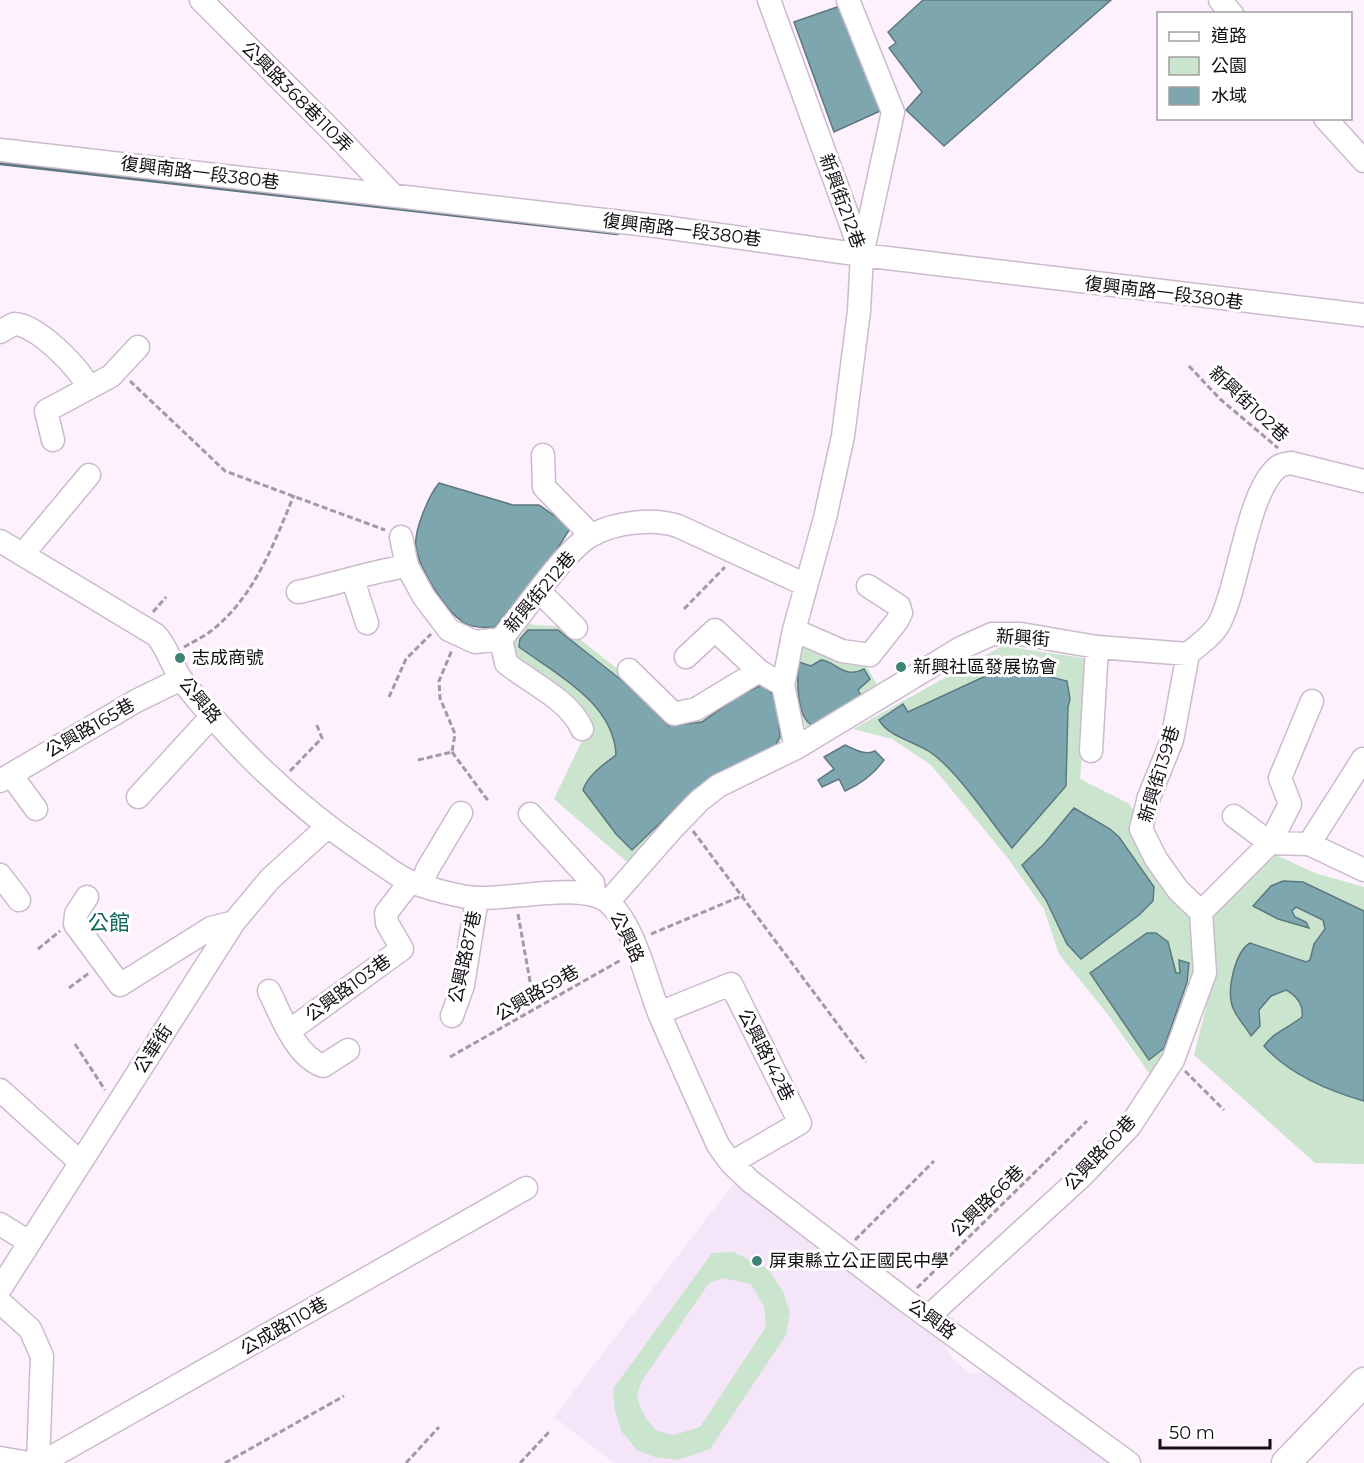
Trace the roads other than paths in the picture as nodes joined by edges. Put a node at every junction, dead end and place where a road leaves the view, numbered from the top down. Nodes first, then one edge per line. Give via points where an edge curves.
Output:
1 (201, 0) edge
2 (769, 0) edge
3 (848, 0) edge
4 (1220, 0) edge
5 (1230, 12) edge
6 (1327, 120) edge
7 (0, 150) edge
8 (1364, 160) edge
9 (392, 194) junction
10 (862, 255) junction
11 (1364, 315) edge
12 (0, 332) edge
13 (138, 347) dead end
14 (88, 387) junction
15 (53, 440) dead end
16 (543, 455) dead end
17 (89, 475) dead end
18 (1364, 481) edge
19 (591, 535) junction
20 (401, 537) road end
21 (0, 541) edge
22 (23, 554) junction
23 (407, 566) junction
24 (353, 580) junction
25 (806, 585) junction
26 (868, 586) dead end
27 (298, 592) dead end
28 (540, 592) junction
29 (367, 623) dead end
30 (576, 628) dead end
31 (794, 630) junction
32 (501, 639) junction
33 (1097, 647) junction
34 (1188, 654) junction
35 (686, 657) dead end
36 (629, 670) dead end
37 (759, 671) junction
38 (181, 679) junction
39 (783, 685) junction
40 (1312, 700) dead end
41 (212, 716) junction
42 (582, 729) dead end
43 (796, 748) junction
44 (1091, 751) dead end
45 (1363, 759) edge
46 (6, 778) edge
47 (138, 797) dead end
48 (36, 809) dead end
49 (461, 813) dead end
50 (530, 814) dead end
51 (1234, 816) dead end
52 (327, 827) junction
53 (1270, 843) junction
54 (1309, 844) junction
55 (1364, 870) edge
56 (0, 875) edge
57 (416, 883) junction
58 (87, 897) dead end
59 (477, 898) junction
60 (601, 898) junction
61 (19, 900) dead end
62 (1201, 912) junction
63 (234, 922) junction
64 (269, 991) dead end
65 (659, 1013) junction
66 (452, 1016) dead end
67 (289, 1031) junction
68 (348, 1050) dead end
69 (0, 1090) edge
70 (80, 1162) junction
71 (731, 1163) junction
72 (526, 1188) dead end
73 (0, 1224) edge
74 (29, 1242) junction
75 (0, 1289) edge
76 (0, 1302) edge
77 (929, 1316) junction
78 (1364, 1382) edge
79 (1364, 1411) edge
80 (0, 1458) edge
81 (29, 1463) edge
82 (40, 1463) edge
83 (1129, 1463) edge
84 (1286, 1463) edge
85 (1314, 1463) edge

1 - 9 street, 公興路368巷110弄
2 - 10 street, 新興街212巷
3 - 10 street via 893,112
4 - 5 street
6 - 8 street
7 - 9 street, 復興南路一段380巷
9 - 10 street, 復興南路一段380巷
10 - 11 street, 復興南路一段380巷
10 - 25 street, 新興街212巷 via 843,436
12 - 14 street via 14,324 27,327 75,365
13 - 14 street via 118,369
14 - 15 street via 46,411
16 - 19 street via 544,487
17 - 22 street
18 - 34 street via 1291,463 1279,465 1254,508 1233,592 1219,624
19 - 25 street, 新興街212巷 via 661,521
19 - 28 street, 新興街212巷
20 - 23 street
21 - 22 street, 公興路
22 - 38 street, 公興路 via 142,624 164,644
23 - 24 street via 371,572
23 - 32 street, 新興街212巷 via 424,597 451,628 475,642
24 - 27 street
24 - 29 street
25 - 31 street, 新興街212巷
26 - 31 street via 898,606 901,613 870,655 842,651
28 - 30 street
28 - 32 street, 新興街212巷
31 - 39 street, 新興街212巷
32 - 42 street via 506,663 553,696 579,721
33 - 34 street, 新興街
33 - 43 street, 新興街 via 1021,634 992,634
33 - 44 street
34 - 62 street, 新興街139巷 via 1172,740 1141,829 1178,890
35 - 37 street via 715,630
36 - 37 street via 674,714 696,709
37 - 39 street
38 - 41 street, 公興路
38 - 46 street, 公興路165巷 via 136,701
39 - 43 street, 新興街212巷
40 - 53 street via 1280,778 1290,804
41 - 47 street
41 - 52 street, 公興路
43 - 60 street, 新興街 via 718,786
45 - 54 street
46 - 48 street
49 - 57 street
50 - 60 street
51 - 53 street
52 - 57 street, 公興路
52 - 63 street, 公華街 via 270,879
53 - 54 street
53 - 62 street
54 - 55 street
56 - 61 street
57 - 59 street, 公興路
57 - 67 street, 公興路103巷 via 386,913 387,923 402,949
58 - 63 street via 76,914 75,924 120,985 211,928
59 - 60 street, 公興路 via 565,892
59 - 66 street, 公興路87巷 via 463,985
60 - 65 street, 公興路 via 618,912
62 - 77 street, 公興路60巷 via 1205,973 1173,1060 1130,1126 1082,1176
63 - 70 street, 公華街
64 - 67 street
65 - 71 street, 公興路 via 718,1145
65 - 71 street, 公興路142巷 via 730,984 800,1123
67 - 68 street via 310,1057 323,1066
69 - 70 street
70 - 74 street, 公華街
71 - 77 street, 公興路
72 - 82 street, 公成路110巷
73 - 74 street
74 - 75 street, 公華街
76 - 82 street via 30,1329 42,1356
77 - 83 street, 公興路
78 - 84 main road
79 - 85 main road
80 - 81 street

